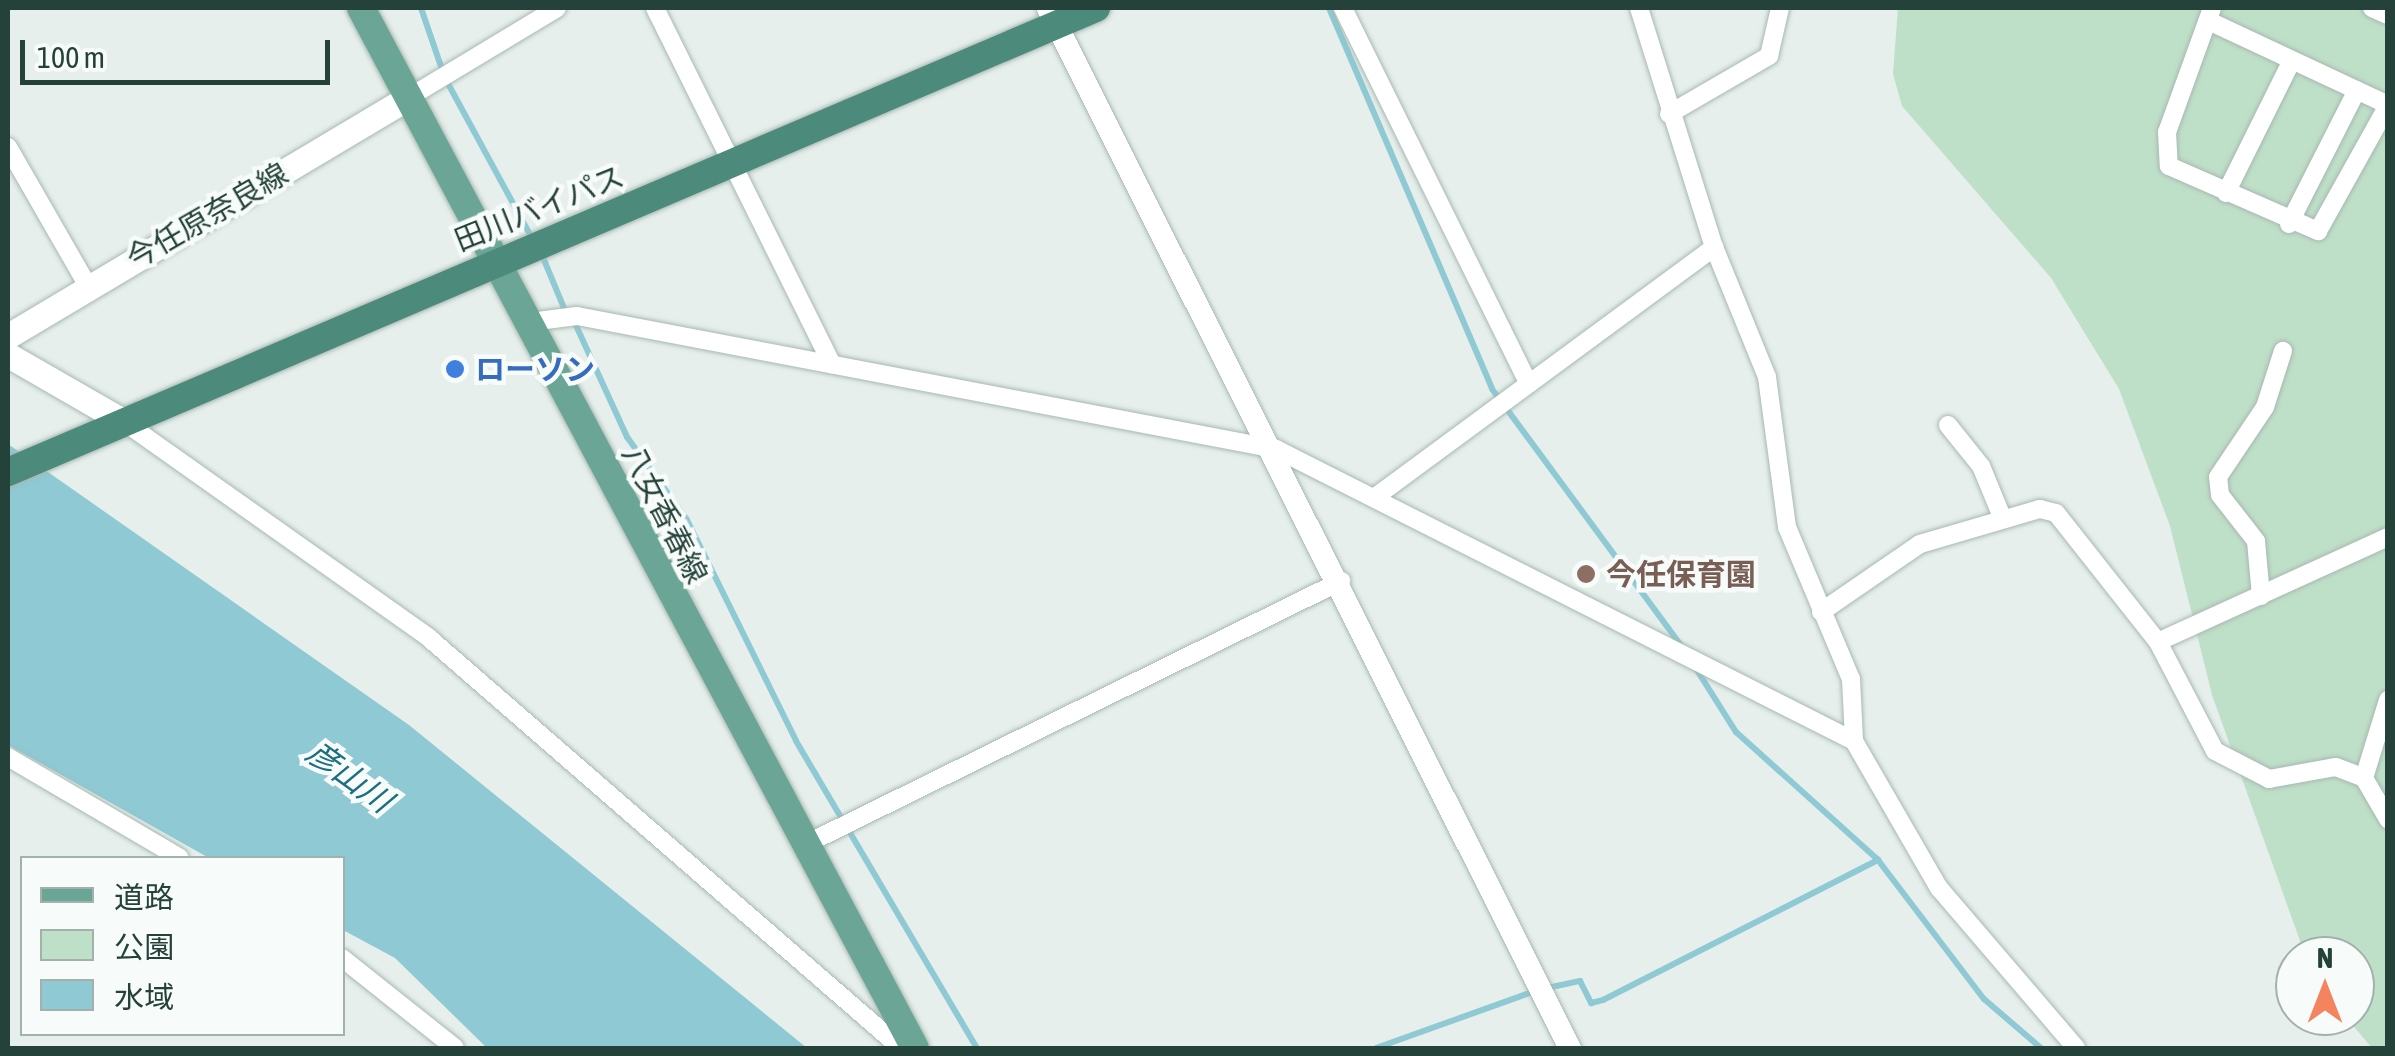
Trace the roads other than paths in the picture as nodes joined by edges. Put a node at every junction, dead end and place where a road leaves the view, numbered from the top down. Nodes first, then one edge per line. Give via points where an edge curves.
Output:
1 (361, 8) edge
2 (557, 8) edge
3 (655, 8) edge
4 (1096, 8) edge
5 (1343, 8) edge
6 (1639, 8) edge
7 (1780, 8) edge
8 (2372, 8) edge
9 (2212, 15) edge
10 (2388, 15) edge
11 (1052, 16) edge
12 (2292, 60) junction
13 (2357, 90) junction
14 (408, 98) junction
15 (2388, 105) edge
16 (1669, 114) junction
17 (8, 147) edge
18 (731, 164) junction
19 (2226, 193) junction
20 (2289, 224) junction
21 (1714, 247) junction
22 (497, 259) junction
23 (88, 286) junction
24 (530, 322) junction
25 (8, 336) edge
26 (2283, 351) dead end
27 (8, 355) edge
28 (832, 364) junction
29 (1529, 384) junction
30 (113, 425) junction
31 (1948, 426) dead end
32 (1276, 448) junction
33 (8, 472) edge
34 (1374, 498) junction
35 (2002, 517) junction
36 (2388, 538) edge
37 (1342, 581) junction
38 (2261, 596) junction
39 (1821, 612) junction
40 (2158, 642) junction
41 (2388, 700) edge
42 (1854, 741) junction
43 (8, 757) edge
44 (2364, 778) junction
45 (2388, 819) edge
46 (802, 846) junction
47 (177, 856) edge
48 (345, 960) edge
49 (455, 1048) edge
50 (901, 1048) edge
51 (915, 1048) edge
52 (1570, 1048) edge
53 (2076, 1048) edge

1 - 14 main road, 八女香春線
2 - 14 street
3 - 18 street
4 - 11 highway, 田川バイパス
5 - 29 street
6 - 16 street
7 - 16 street via 1769,56
8 - 10 street
9 - 12 street
9 - 19 street via 2167,132 2170,166
11 - 18 highway, 田川バイパス
11 - 32 street
12 - 13 street
12 - 19 street
13 - 15 street
13 - 20 street
14 - 22 main road, 八女香春線
14 - 23 main road, 今任原奈良線
15 - 20 street via 2332,219 2308,233
16 - 21 street
17 - 23 street
18 - 22 highway, 田川バイパス
18 - 28 street
19 - 20 street
21 - 29 street
21 - 39 street via 1767,376 1787,527
22 - 24 main road, 八女香春線
22 - 30 highway, 田川バイパス
23 - 25 main road, 今任原奈良線
24 - 28 street via 577,316
24 - 46 main road, 八女香春線
26 - 38 street via 2265,407 2218,477 2220,495 2256,542
27 - 30 main road
28 - 32 street
29 - 34 street
30 - 33 highway, 田川バイパス
30 - 50 street via 429,638
31 - 35 street via 1980,466
32 - 34 street
32 - 37 street
34 - 42 street
35 - 39 street via 1920,544
35 - 40 street via 2056,512
36 - 38 street
37 - 46 street
37 - 52 street
38 - 40 street
39 - 42 street via 1851,680
40 - 44 street via 2215,752 2269,779 2336,767
41 - 44 street
42 - 53 street via 1939,888
43 - 47 street
44 - 45 street
46 - 51 main road, 八女香春線
48 - 49 street

